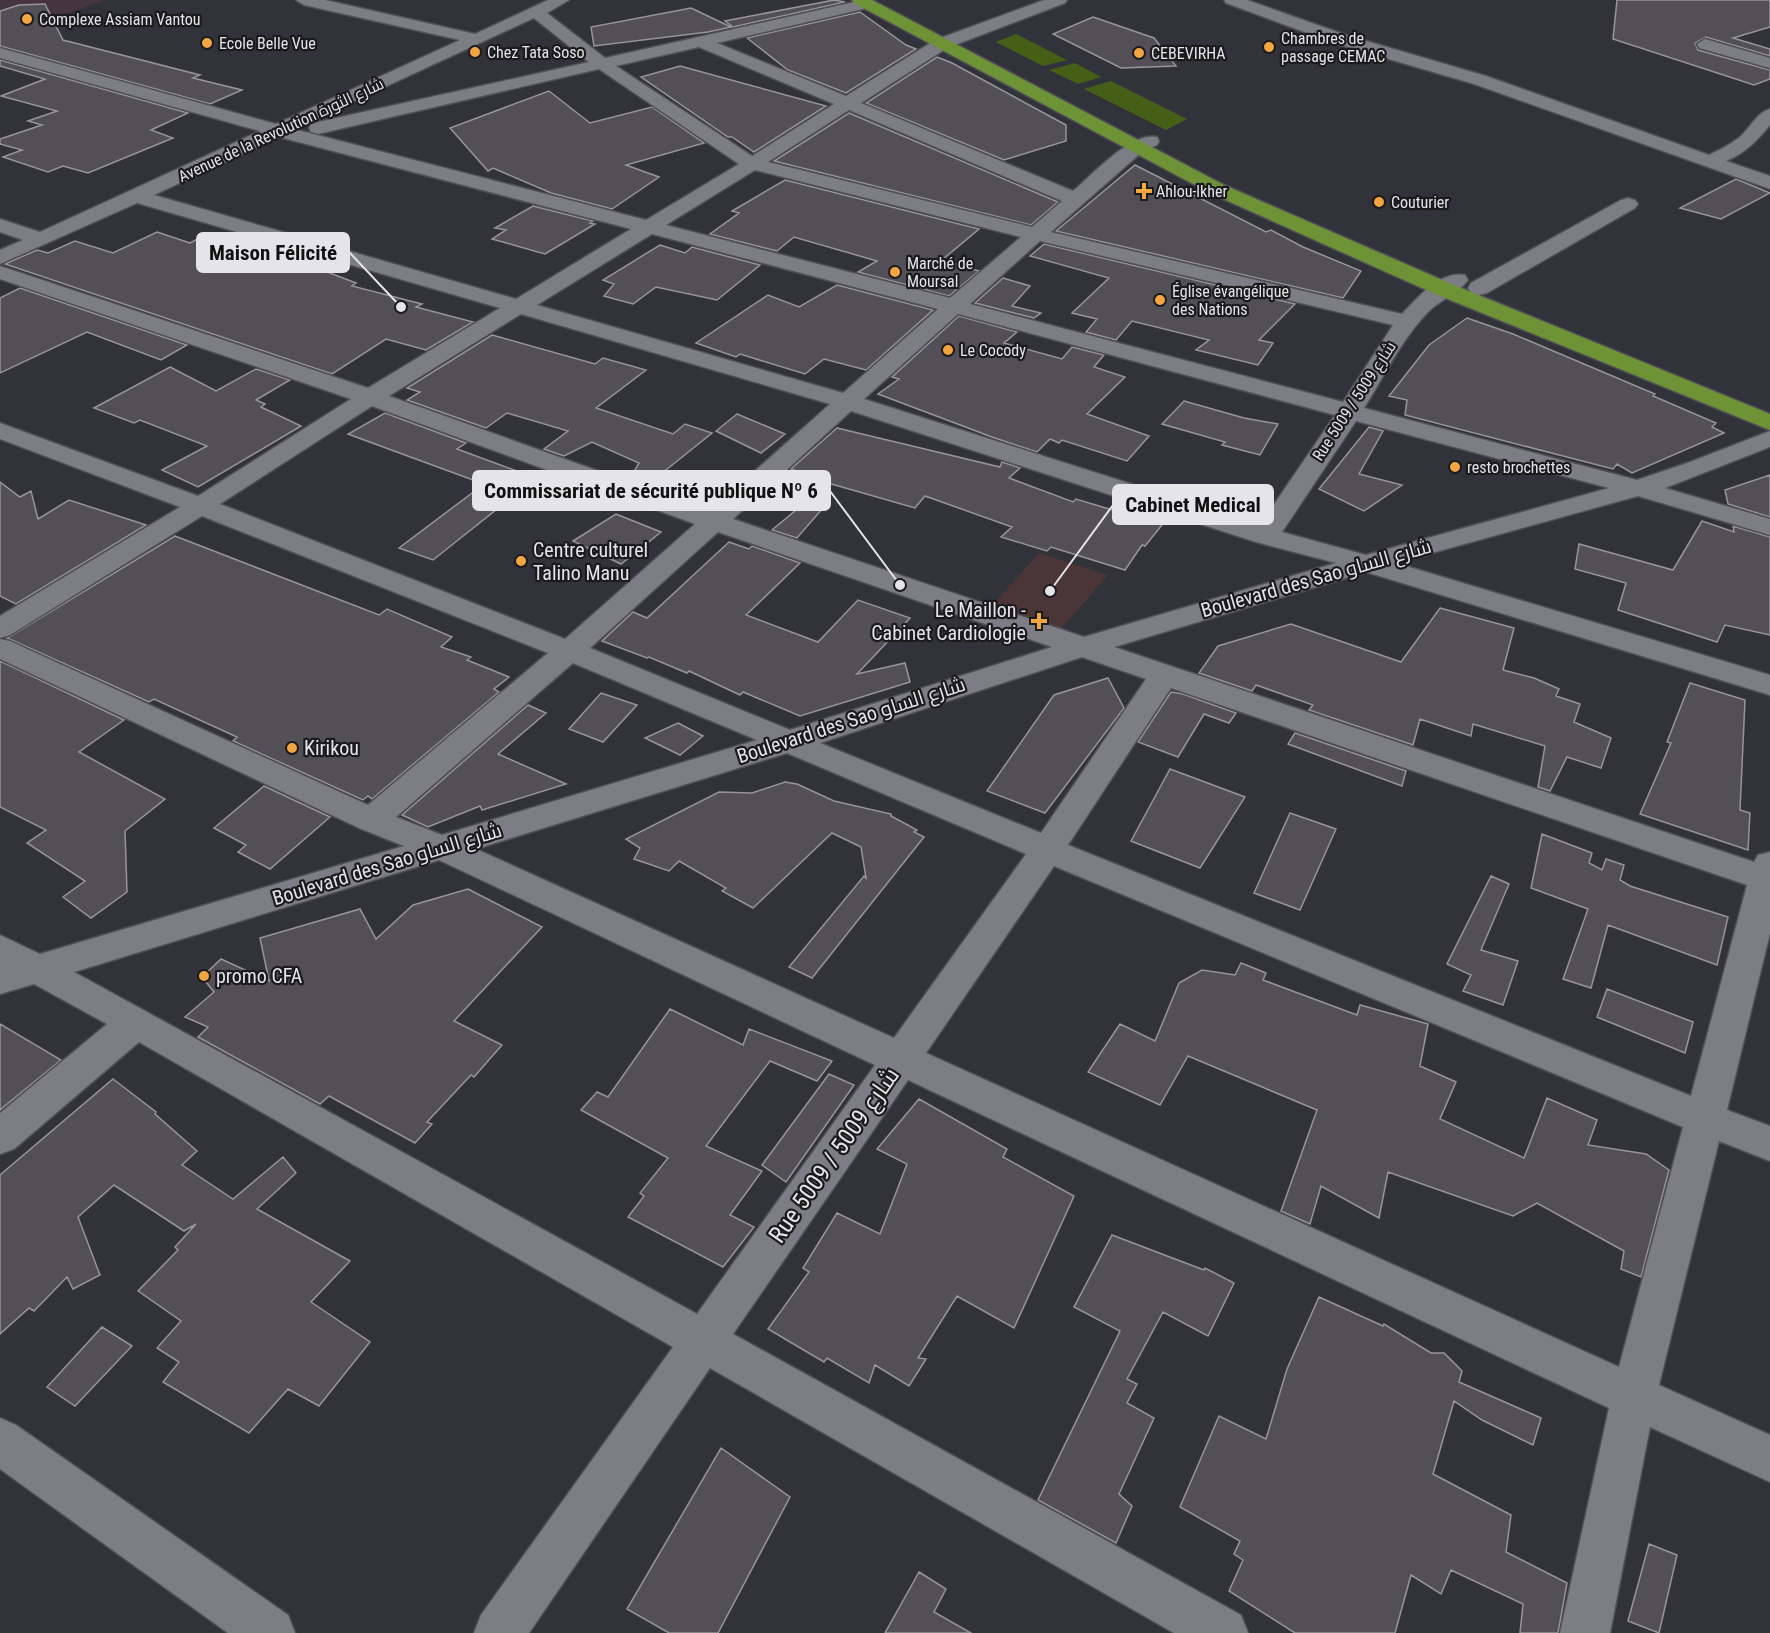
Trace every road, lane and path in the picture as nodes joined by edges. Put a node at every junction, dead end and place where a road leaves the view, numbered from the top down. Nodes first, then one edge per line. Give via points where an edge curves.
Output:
1 (304, 0) edge
2 (561, 0) edge
3 (1059, 0) edge
4 (1232, 0) edge
5 (871, 1) edge
6 (536, 12) junction
7 (477, 39) junction
8 (699, 41) junction
9 (950, 41) junction
10 (1705, 44) dead end
11 (0, 53) edge
12 (601, 63) junction
13 (1770, 63) edge
14 (847, 104) junction
15 (1770, 114) edge
16 (284, 133) junction
17 (1143, 144) junction
18 (1708, 162) junction
19 (753, 164) junction
20 (1770, 183) edge
21 (136, 196) junction
22 (1075, 199) junction
23 (1628, 204) dead end
24 (0, 225) edge
25 (645, 228) junction
26 (1035, 234) junction
27 (42, 239) junction
28 (0, 258) edge
29 (0, 272) edge
30 (1459, 286) junction
31 (518, 306) junction
32 (953, 306) junction
33 (1405, 321) junction
34 (370, 397) junction
35 (845, 401) junction
36 (1770, 406) edge
37 (1350, 412) junction
38 (1770, 423) edge
39 (0, 430) edge
40 (1770, 438) edge
41 (1770, 459) edge
42 (1703, 466) junction
43 (1637, 488) junction
44 (200, 506) junction
45 (712, 521) junction
46 (1770, 527) edge
47 (1266, 536) junction
48 (1366, 562) junction
49 (0, 629) edge
50 (1080, 647) junction
51 (0, 648) edge
52 (569, 651) junction
53 (1165, 674) junction
54 (1770, 685) edge
55 (786, 742) junction
56 (371, 820) junction
57 (443, 848) junction
58 (1047, 850) junction
59 (1769, 874) edge
60 (12, 966) edge
61 (136, 1022) junction
62 (902, 1057) junction
63 (1707, 1119) junction
64 (0, 1137) edge
65 (1770, 1144) edge
66 (704, 1342) junction
67 (1634, 1395) junction
68 (0, 1441) edge
69 (1770, 1459) edge
70 (270, 1633) edge
71 (499, 1633) edge
72 (1222, 1633) edge
73 (1585, 1633) edge

1 - 7 street
2 - 6 street, Avenue de la Revolution شارع الثورة
3 - 9 street
4 - 18 street via 1340,39 1480,80
5 - 8 street
5 - 9 main road
6 - 7 street, Avenue de la Revolution شارع الثورة
6 - 12 street
7 - 16 street, Avenue de la Revolution شارع الثورة
8 - 12 street
8 - 14 street
9 - 14 street
9 - 17 main road
10 - 13 street
11 - 16 street
12 - 16 street
12 - 19 street
14 - 19 street
14 - 22 street
15 - 18 street via 1733,151
16 - 21 street, Avenue de la Revolution شارع الثورة
16 - 25 street
17 - 22 street
17 - 30 main road via 1217,189
18 - 20 street
19 - 25 street
19 - 26 street
21 - 27 street, Avenue de la Revolution شارع الثورة
21 - 31 street
22 - 26 street
23 - 30 street, Rue 5009 / شارع 5009
24 - 27 street
25 - 31 street
25 - 32 street
26 - 32 street
26 - 33 street
27 - 28 street, Avenue de la Revolution شارع الثورة
29 - 34 street
30 - 33 street, Rue 5009 / شارع 5009
30 - 36 main road
30 - 38 main road
31 - 34 street
31 - 35 street
32 - 35 street
32 - 37 street
33 - 37 street, Rue 5009 / شارع 5009
34 - 44 street
34 - 45 street
35 - 45 street
35 - 47 street
37 - 43 street
37 - 47 street, Rue 5009 / شارع 5009
39 - 44 street
40 - 42 street
41 - 42 street
42 - 43 street, Boulevard des Sao شارع الساو
43 - 46 street
43 - 48 street, Boulevard des Sao شارع الساو
44 - 49 street
44 - 52 street
45 - 50 street
45 - 52 street
47 - 48 street
48 - 50 street, Boulevard des Sao شارع الساو
48 - 54 street
50 - 53 street
50 - 55 street, Boulevard des Sao شارع الساو
51 - 56 street
52 - 55 street
52 - 56 street
53 - 58 street, Rue 5009 / شارع 5009
53 - 59 street
55 - 57 street, Boulevard des Sao شارع الساو
55 - 58 street
56 - 57 street
57 - 60 street, Boulevard des Sao شارع الساو
57 - 62 street
58 - 62 street, Rue 5009 / شارع 5009
58 - 63 street
59 - 63 street
60 - 61 street
61 - 64 street
61 - 66 street
62 - 66 street, Rue 5009 / شارع 5009
62 - 67 street
63 - 65 street
63 - 67 street
66 - 71 street, Rue 5009 / شارع 5009
66 - 72 street
67 - 69 street
67 - 73 street
68 - 70 street

